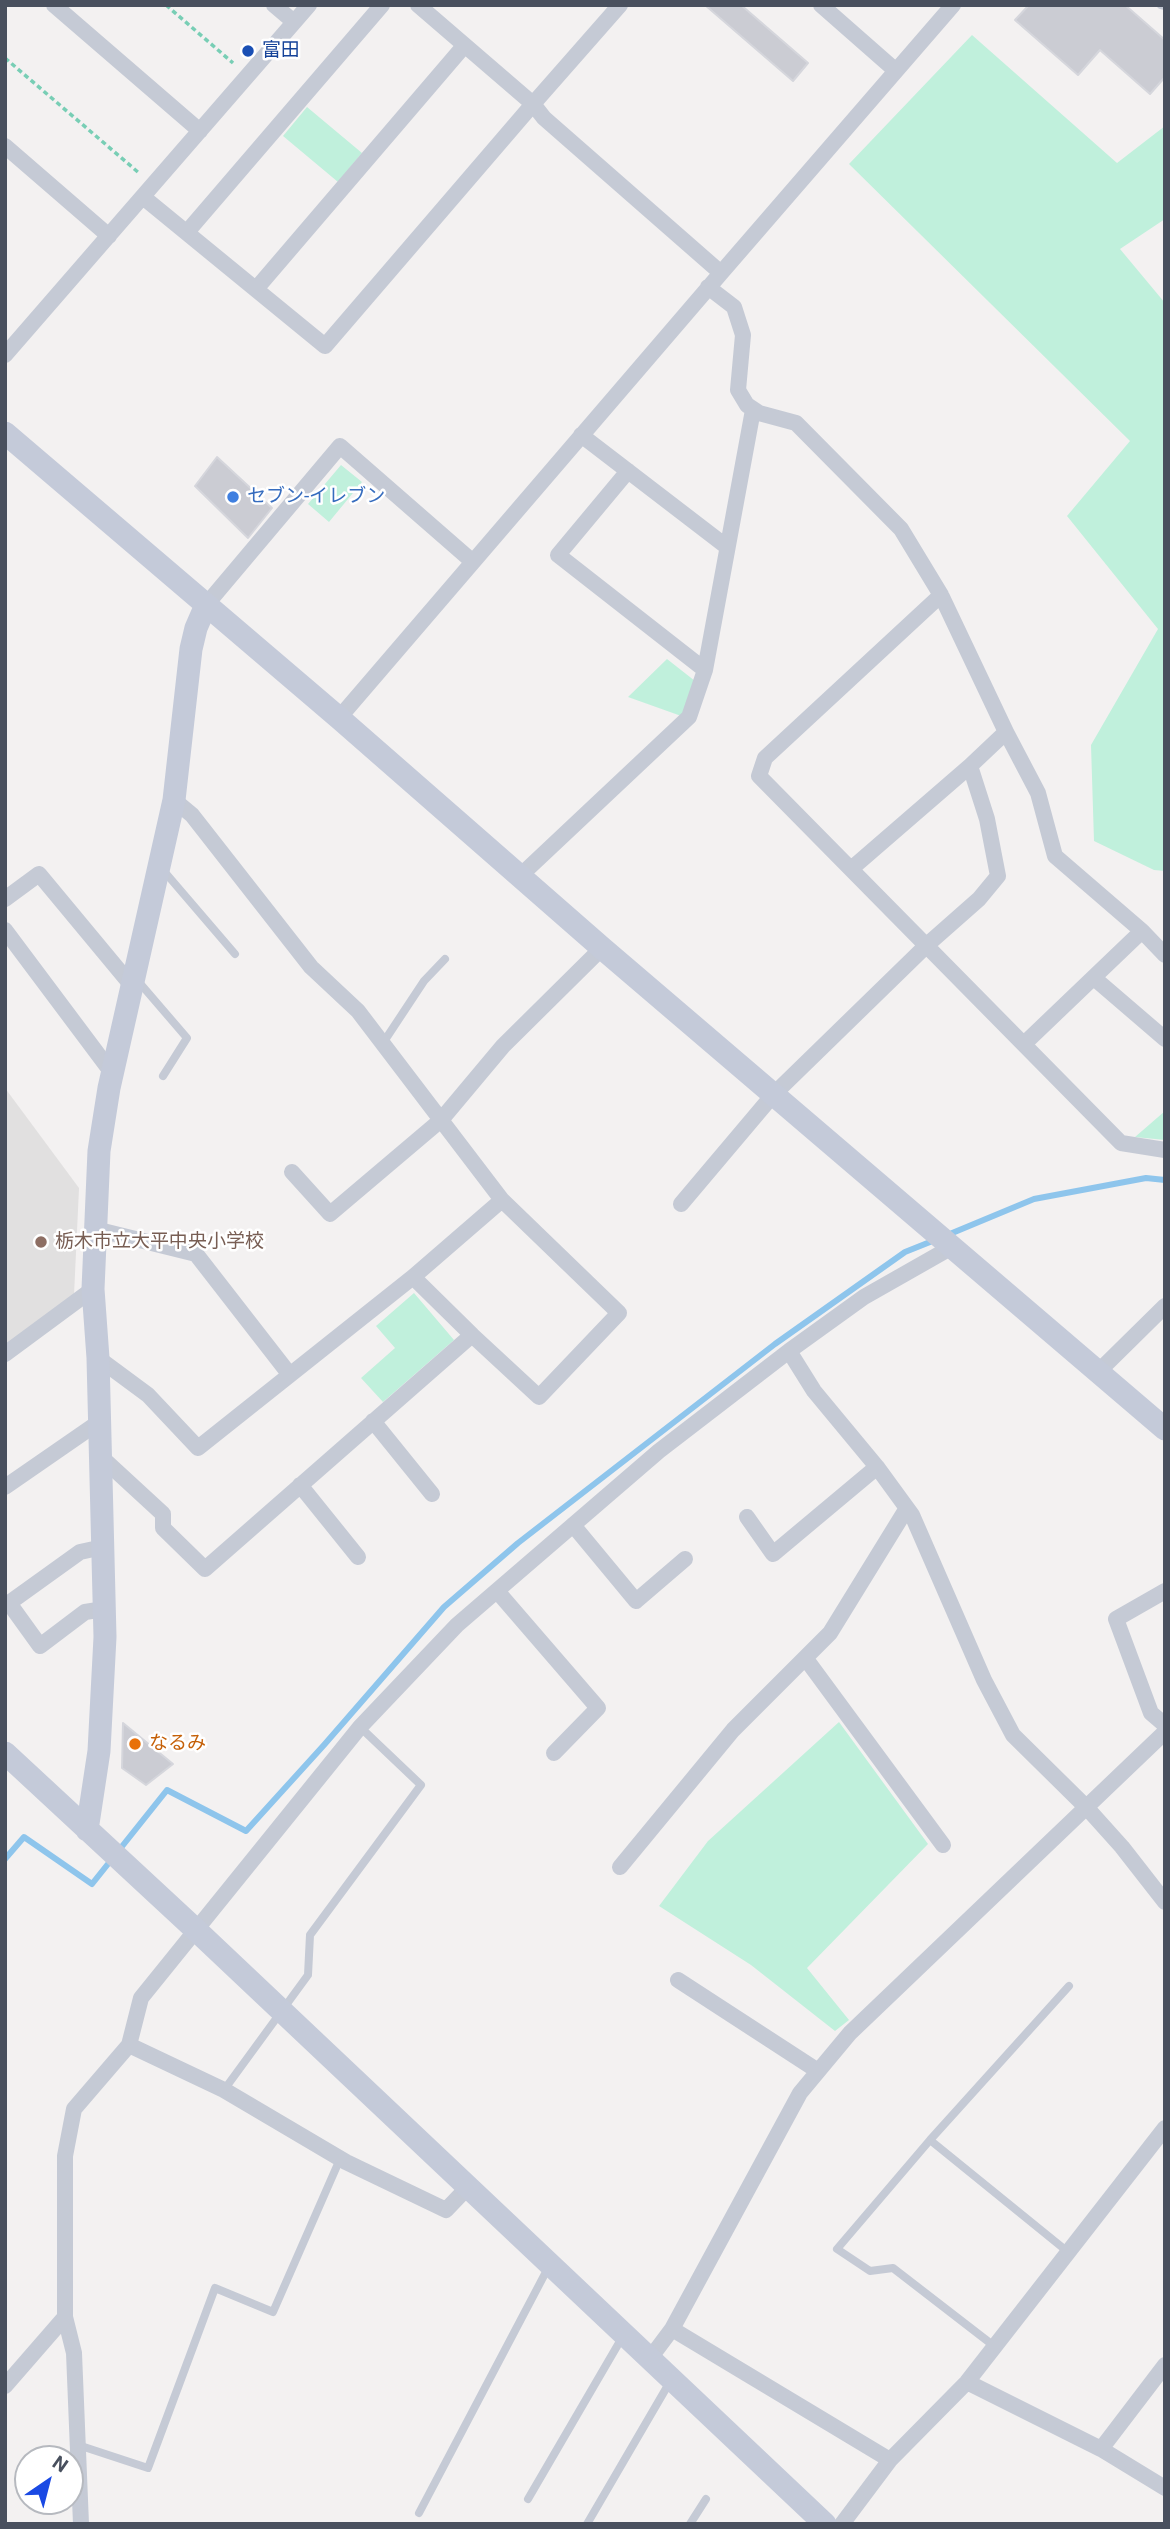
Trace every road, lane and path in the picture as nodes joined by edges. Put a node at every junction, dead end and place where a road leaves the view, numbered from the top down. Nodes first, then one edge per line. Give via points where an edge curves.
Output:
1 (54, 5) edge
2 (166, 5) edge
3 (274, 5) edge
4 (309, 5) edge
5 (382, 5) edge
6 (418, 5) edge
7 (620, 5) edge
8 (821, 5) edge
9 (953, 5) edge
10 (294, 22) junction
11 (464, 46) junction
12 (5, 58) edge
13 (895, 70) junction
14 (248, 76) junction
15 (533, 104) junction
16 (200, 131) junction
17 (5, 145) edge
18 (149, 191) junction
19 (187, 232) junction
20 (109, 236) junction
21 (721, 273) junction
22 (708, 287) junction
23 (256, 289) junction
24 (11, 335) edge
25 (5, 355) edge
26 (752, 410) junction
27 (5, 433) edge
28 (581, 435) junction
29 (628, 471) junction
30 (727, 547) junction
31 (472, 562) junction
32 (941, 595) junction
33 (206, 605) junction
34 (705, 670) junction
35 (339, 718) junction
36 (1006, 732) junction
37 (970, 766) junction
38 (173, 800) junction
39 (159, 865) junction
40 (851, 869) junction
41 (520, 876) junction
42 (5, 899) edge
43 (5, 930) edge
44 (1143, 932) junction
45 (928, 944) junction
46 (602, 948) junction
47 (235, 954) dead end
48 (1165, 955) edge
49 (445, 959) dead end
50 (1094, 978) junction
51 (133, 981) junction
52 (1165, 1039) edge
53 (383, 1043) junction
54 (1025, 1043) junction
55 (112, 1073) junction
56 (163, 1076) dead end
57 (773, 1095) junction
58 (441, 1120) junction
59 (1165, 1150) edge
60 (292, 1172) dead end
61 (502, 1200) junction
62 (681, 1204) dead end
63 (95, 1229) junction
64 (952, 1247) junction
65 (413, 1277) junction
66 (93, 1289) junction
67 (1165, 1306) edge
68 (472, 1335) junction
69 (789, 1351) junction
70 (5, 1354) edge
71 (98, 1358) junction
72 (1098, 1371) junction
73 (290, 1375) junction
74 (373, 1421) junction
75 (99, 1422) junction
76 (1165, 1429) edge
77 (100, 1456) junction
78 (877, 1467) junction
79 (300, 1485) junction
80 (5, 1487) edge
81 (432, 1494) dead end
82 (907, 1508) junction
83 (747, 1517) dead end
84 (573, 1525) junction
85 (103, 1547) junction
86 (358, 1557) dead end
87 (685, 1559) dead end
88 (496, 1591) junction
89 (1165, 1591) edge
90 (104, 1609) junction
91 (806, 1659) junction
92 (1165, 1725) edge
93 (360, 1727) junction
94 (1165, 1732) edge
95 (5, 1753) edge
96 (554, 1753) dead end
97 (1087, 1808) junction
98 (87, 1830) junction
99 (943, 1845) dead end
100 (620, 1867) dead end
101 (1165, 1902) edge
102 (196, 1930) junction
103 (678, 1980) dead end
104 (1069, 1986) dead end
105 (280, 2010) junction
106 (129, 2045) junction
107 (818, 2071) junction
108 (225, 2090) junction
109 (1165, 2128) edge
110 (930, 2140) junction
111 (340, 2159) junction
112 (468, 2187) junction
113 (1068, 2252) junction
114 (550, 2266) junction
115 (65, 2317) junction
116 (672, 2329) junction
117 (624, 2333) junction
118 (995, 2346) junction
119 (651, 2357) junction
120 (1165, 2365) edge
121 (672, 2378) junction
122 (967, 2382) junction
123 (5, 2386) edge
124 (78, 2445) edge
125 (84, 2447) edge
126 (1101, 2449) junction
127 (890, 2460) junction
128 (1165, 2488) edge
129 (528, 2499) dead end
130 (706, 2499) dead end
131 (419, 2513) dead end
132 (587, 2524) edge
133 (690, 2524) edge
134 (825, 2524) edge
135 (842, 2524) edge

1 - 16 street
2 - 14 path
3 - 10 street
4 - 10 street
5 - 19 street
6 - 11 street
7 - 15 street
8 - 13 street
9 - 13 street
10 - 14 street
11 - 15 street
11 - 23 street
12 - 18 path
13 - 21 street
14 - 16 street
15 - 21 street
15 - 23 street via 325,346
16 - 18 street
17 - 20 street
18 - 19 street
18 - 20 street
19 - 23 street
20 - 24 street
21 - 22 street
22 - 26 street via 733,307 743,335 738,390
22 - 28 street
24 - 25 street
26 - 30 street
26 - 32 street via 796,423 901,529
27 - 33 street
28 - 29 street
28 - 31 street
29 - 30 street
29 - 34 street via 558,555
30 - 34 street
31 - 33 street via 340,446
31 - 35 street
32 - 36 street
32 - 40 street via 765,758 760,768 760,776
33 - 35 street
33 - 38 street via 191,649
34 - 41 street via 689,717
35 - 41 street
36 - 37 street
36 - 44 street via 1038,793 1055,856
37 - 40 street
37 - 45 street via 998,876
38 - 39 street
38 - 53 street via 192,816 311,967 358,1011
39 - 47 lane
39 - 51 street
40 - 45 street
41 - 46 street
42 - 51 street via 39,874
43 - 55 street
44 - 48 street
44 - 50 street
45 - 54 street
45 - 57 street
46 - 57 street
46 - 58 street via 503,1046
49 - 53 lane via 424,981
50 - 52 street
50 - 54 street
51 - 55 street
51 - 56 lane via 187,1038
53 - 58 street
54 - 59 street via 1121,1143
55 - 63 street via 99,1151
57 - 62 street
57 - 64 street
58 - 60 street via 330,1214
58 - 61 street
61 - 65 street
61 - 68 street via 619,1313 540,1397
63 - 66 street
63 - 73 street via 195,1254
64 - 69 street via 864,1297
64 - 72 street
65 - 68 street
65 - 73 street
66 - 70 street
66 - 71 street
67 - 72 street
68 - 74 street
69 - 78 street via 814,1391
69 - 84 street via 659,1451
71 - 73 street via 148,1395 198,1448
71 - 75 street
72 - 76 street
74 - 79 street
74 - 81 street
75 - 77 street
75 - 80 street
77 - 79 street via 163,1514 163,1528 205,1569
77 - 85 street
78 - 82 street
78 - 83 street via 773,1554
79 - 86 street
82 - 91 street via 830,1633
82 - 97 street via 1013,1735
84 - 87 street via 636,1601
84 - 88 street
85 - 90 street
85 - 90 street via 80,1552 9,1603 40,1646 85,1612
88 - 93 street via 457,1625
88 - 96 street via 598,1708
89 - 92 street via 1116,1619 1151,1713
90 - 98 street via 99,1751
91 - 99 street
91 - 100 street via 733,1730
93 - 102 street
93 - 105 lane via 421,1785 310,1935 308,1975
94 - 97 street
95 - 98 street
97 - 101 street
97 - 107 street via 849,2033
98 - 102 street
102 - 105 street
102 - 106 street via 141,1998
103 - 107 street
104 - 110 lane
105 - 108 lane
105 - 112 street
106 - 108 street
106 - 115 street via 74,2109 65,2156
107 - 116 street via 800,2093
108 - 111 street
109 - 113 street
110 - 113 lane
110 - 118 lane via 837,2249 870,2271 893,2268
111 - 112 street via 446,2210
111 - 125 lane via 273,2312 215,2288 148,2468
112 - 114 street
113 - 118 street
114 - 117 street
114 - 131 lane
115 - 123 street
115 - 124 street via 74,2353
116 - 119 street
116 - 127 street
117 - 119 street
117 - 129 lane
118 - 122 street
119 - 121 street
120 - 126 street
121 - 132 lane
121 - 134 street
122 - 126 street
122 - 127 street
126 - 128 street
127 - 135 street
130 - 133 lane

